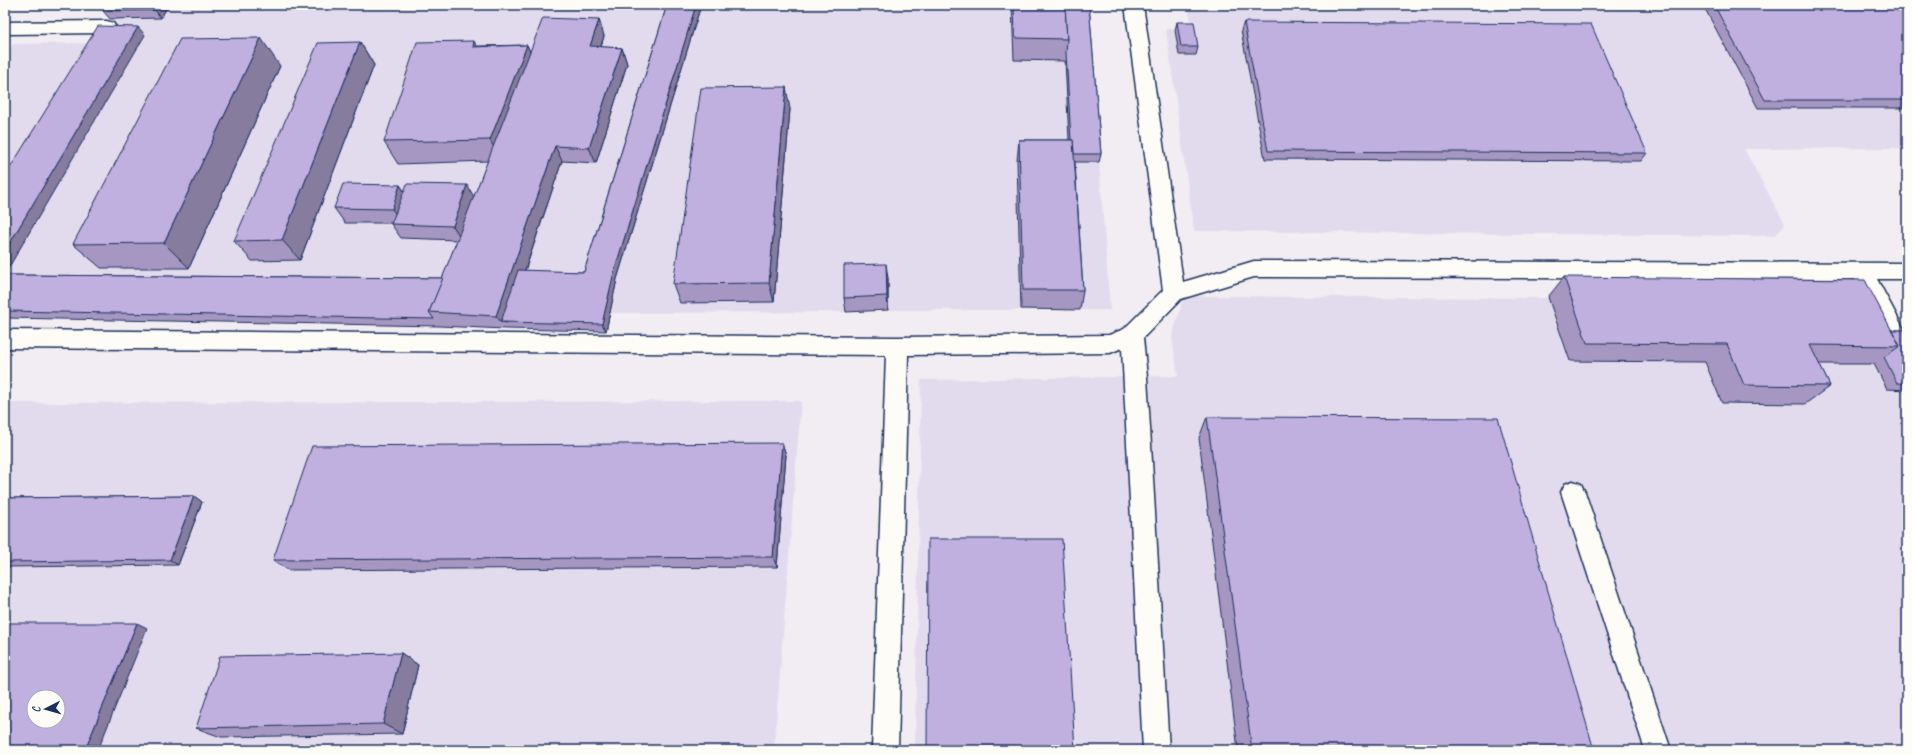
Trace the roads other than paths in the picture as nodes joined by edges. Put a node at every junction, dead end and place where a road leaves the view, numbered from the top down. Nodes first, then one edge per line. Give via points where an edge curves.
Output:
1 (1134, 5) edge
2 (107, 27) edge
3 (5, 28) edge
4 (1861, 270) junction
5 (1907, 271) edge
6 (1174, 293) junction
7 (1132, 335) junction
8 (5, 339) edge
9 (897, 346) junction
10 (1907, 355) edge
11 (1573, 492) dead end
12 (885, 750) edge
13 (1156, 750) edge
14 (1658, 750) edge

1 - 6 lane
2 - 3 lane
4 - 5 lane
4 - 6 lane via 1254,269
4 - 10 lane
6 - 7 lane
7 - 9 lane via 1110,344
7 - 13 lane
8 - 9 lane
9 - 12 lane
11 - 14 lane

